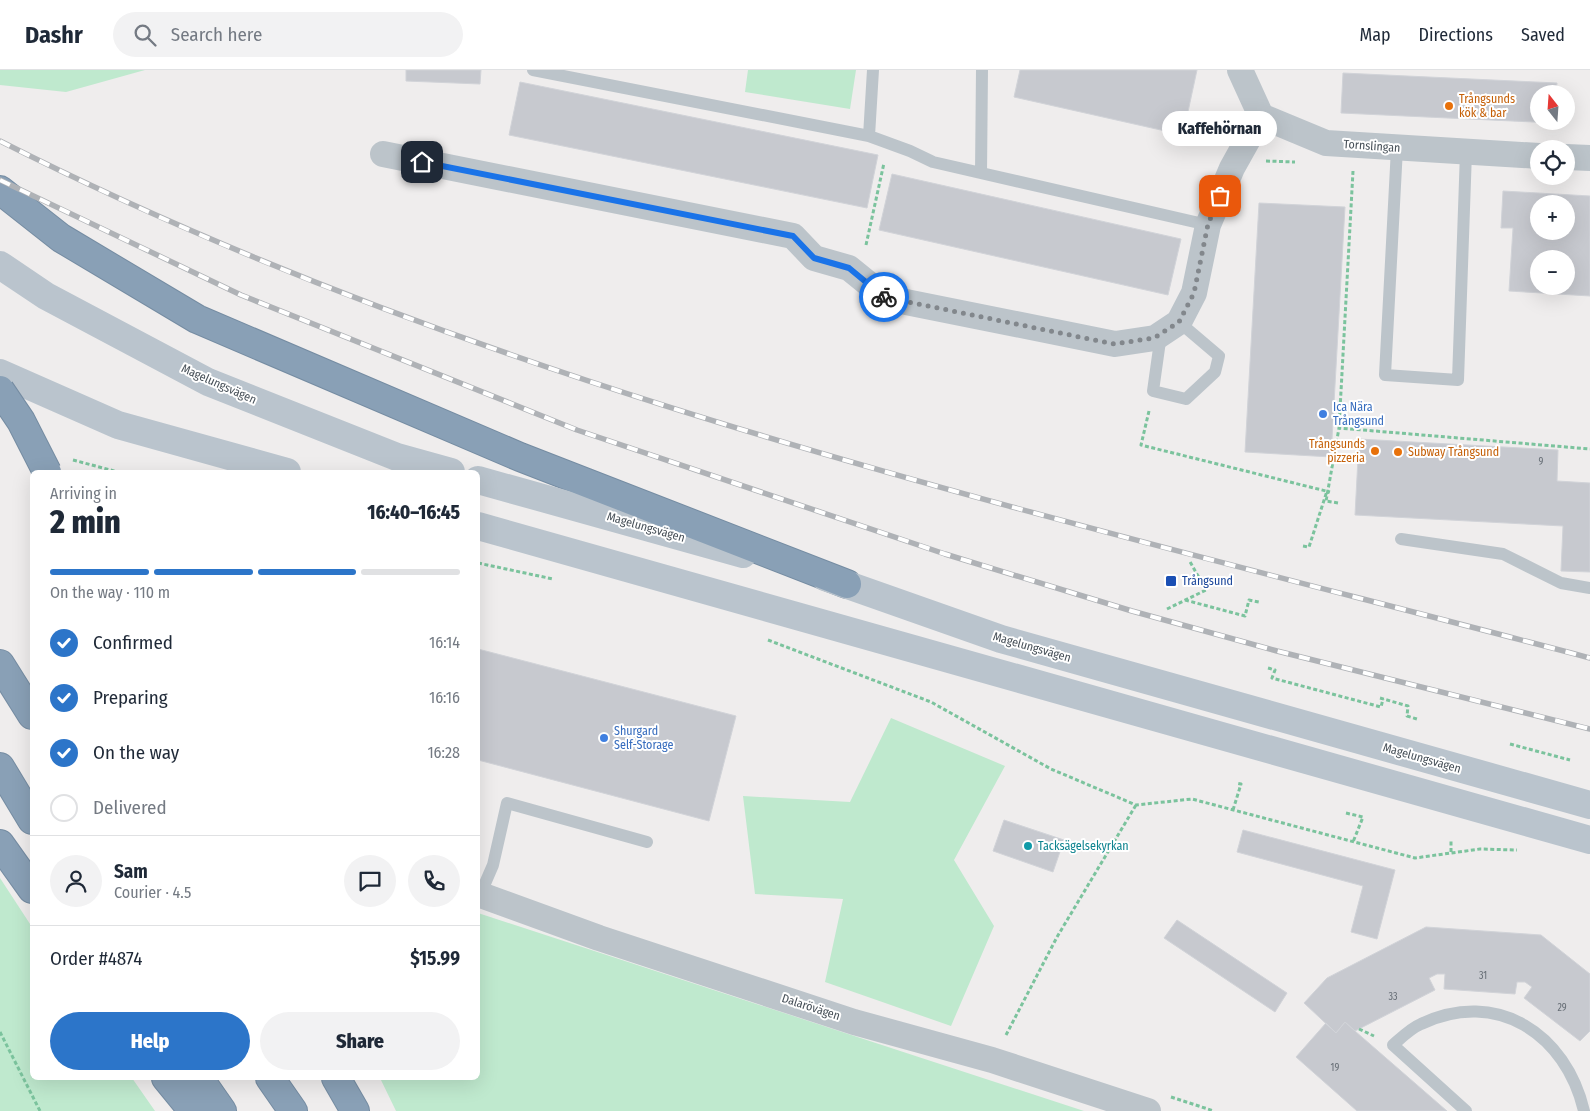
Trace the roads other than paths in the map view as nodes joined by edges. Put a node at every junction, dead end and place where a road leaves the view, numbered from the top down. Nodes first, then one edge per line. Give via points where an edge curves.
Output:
1 (533, 70) edge
2 (872, 70) edge
3 (982, 70) edge
4 (1240, 70) edge
5 (1261, 116) junction
6 (869, 136) junction
7 (1397, 148) junction
8 (1466, 152) junction
9 (383, 154) dead end
10 (1530, 156) edge
11 (1575, 157) edge
12 (1590, 158) edge
13 (981, 173) junction
14 (0, 190) edge
15 (1208, 224) junction
16 (0, 265) edge
17 (1170, 328) junction
18 (0, 373) edge
19 (0, 390) edge
20 (46, 470) edge
21 (280, 470) edge
22 (444, 470) edge
23 (480, 481) edge
24 (480, 527) edge
25 (1401, 539) dead end
26 (847, 584) junction
27 (1590, 588) edge
28 (0, 664) edge
29 (30, 711) edge
30 (0, 767) edge
31 (1590, 805) edge
32 (30, 817) edge
33 (1590, 840) edge
34 (647, 842) dead end
35 (0, 844) edge
36 (30, 886) edge
37 (480, 892) edge
38 (480, 894) edge
39 (168, 1080) edge
40 (200, 1080) edge
41 (271, 1080) edge
42 (337, 1080) edge
43 (193, 1111) edge
44 (222, 1111) edge
45 (293, 1111) edge
46 (355, 1111) edge
47 (1148, 1111) edge
48 (1466, 1111) edge
49 (1584, 1111) edge

1 - 6 lane
2 - 6 lane
3 - 13 lane
4 - 5 street
5 - 7 street, Tornslingan via 1326,143
5 - 15 street via 1232,168
6 - 13 lane via 933,162
7 - 8 street, Tornslingan
7 - 8 lane via 1384,375 1458,380
8 - 10 street, Tornslingan
9 - 17 street via 793,236 814,258 849,268 886,298 1114,344 1154,338
11 - 12 street
13 - 15 lane
14 - 26 highway via 61,238 197,319 520,457
15 - 17 street via 1194,293
16 - 22 street, Magelungsvägen via 46,296 208,382 397,457
17 - 17 lane via 1153,391 1186,399 1214,372 1218,356
18 - 21 street via 118,425
19 - 20 highway, bridge via 21,421
23 - 26 street, Magelungsvägen
24 - 33 street
25 - 27 lane via 1503,554 1561,582
26 - 31 street, Magelungsvägen via 1001,639
28 - 29 highway
30 - 32 highway
34 - 37 lane via 507,803 493,865
35 - 36 highway
38 - 47 street, Dalarövägen via 599,938 854,1022 992,1060
39 - 43 highway
40 - 44 highway
41 - 45 highway
42 - 46 highway
48 - 49 lane via 1393,1045 1420,1024 1451,1014 1485,1011 1520,1021 1546,1040 1566,1064

